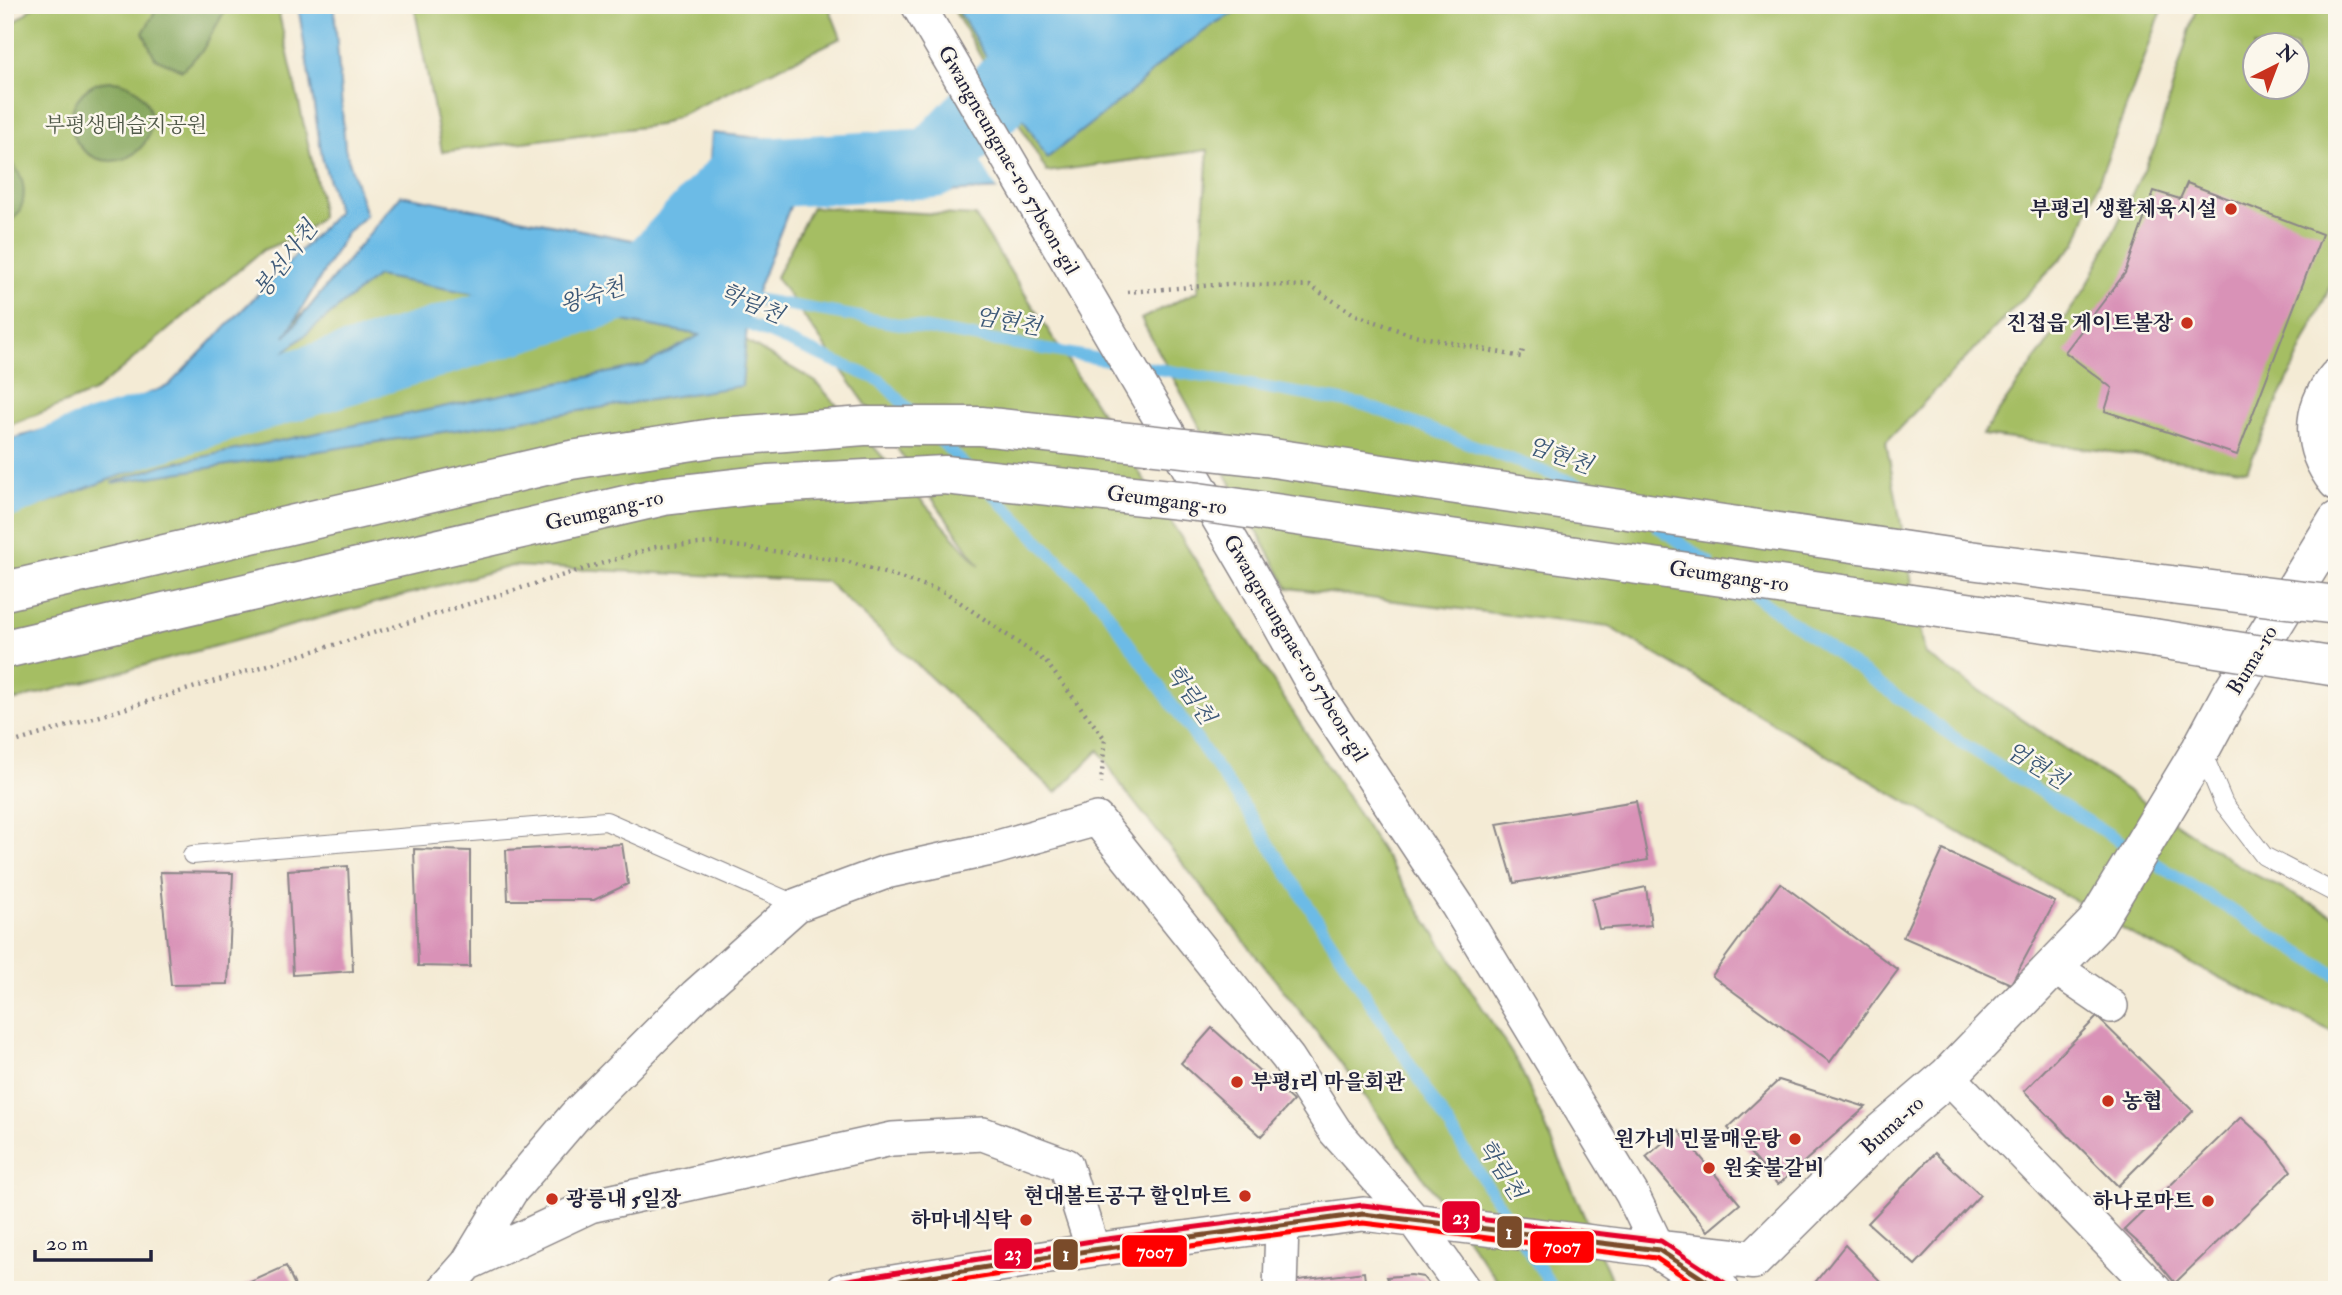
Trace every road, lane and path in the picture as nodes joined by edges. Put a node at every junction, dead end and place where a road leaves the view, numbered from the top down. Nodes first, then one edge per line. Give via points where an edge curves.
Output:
1 (21, 5) edge
2 (918, 5) edge
3 (5, 17) edge
4 (1088, 295) junction
5 (1524, 346) dead end
6 (2337, 378) edge
7 (2337, 481) edge
8 (2337, 521) edge
9 (5, 591) edge
10 (2337, 605) edge
11 (55, 638) junction
12 (5, 649) edge
13 (5, 658) edge
14 (2337, 667) edge
15 (5, 745) edge
16 (2202, 749) junction
17 (1097, 819) junction
18 (192, 855) dead end
19 (2337, 894) edge
20 (797, 905) junction
21 (2054, 967) junction
22 (2112, 1006) dead end
23 (1948, 1076) junction
24 (1413, 1219) junction
25 (1282, 1226) junction
26 (1093, 1250) junction
27 (1660, 1250) junction
28 (467, 1264) junction
29 (444, 1290) edge
30 (843, 1290) edge
31 (1280, 1290) edge
32 (1464, 1290) edge
33 (1720, 1290) edge
34 (2155, 1290) edge

1 - 3 path
2 - 4 street, Gwangneungnae-ro 57beon-gil
4 - 5 path via 1228,284 1310,286 1354,314 1409,334 1521,356
4 - 27 street, Gwangneungnae-ro 57beon-gil, bridge via 1322,701 1457,905 1632,1194
6 - 7 main road via 2317,413 2316,437 2323,460
8 - 16 main road, Buma-ro
9 - 10 main road, bridge via 571,460 719,437 864,426 981,426 1266,457 1969,560
11 - 12 main road, Geumgang-ro, bridge
11 - 13 main road, bridge
11 - 14 main road, Geumgang-ro, bridge via 664,496 768,484 945,475 1212,504
15 - 17 path via 656,547 713,543 846,561 945,592 1046,662 1105,739
16 - 19 lane via 2224,804 2264,856
16 - 21 main road, Buma-ro via 2096,923
17 - 20 street via 886,872
17 - 24 street via 1288,1058 1335,1131
18 - 20 lane via 606,821
20 - 28 street via 696,995 575,1116 510,1191
21 - 22 street
21 - 23 main road, Buma-ro
23 - 27 main road, Buma-ro via 1878,1136 1753,1260
23 - 34 street
24 - 25 street via 1363,1214
24 - 27 street
24 - 32 street
25 - 26 street
25 - 31 street
26 - 28 street via 1066,1165 982,1134 892,1139 661,1188 590,1206
26 - 30 street
27 - 33 main road
28 - 29 street

